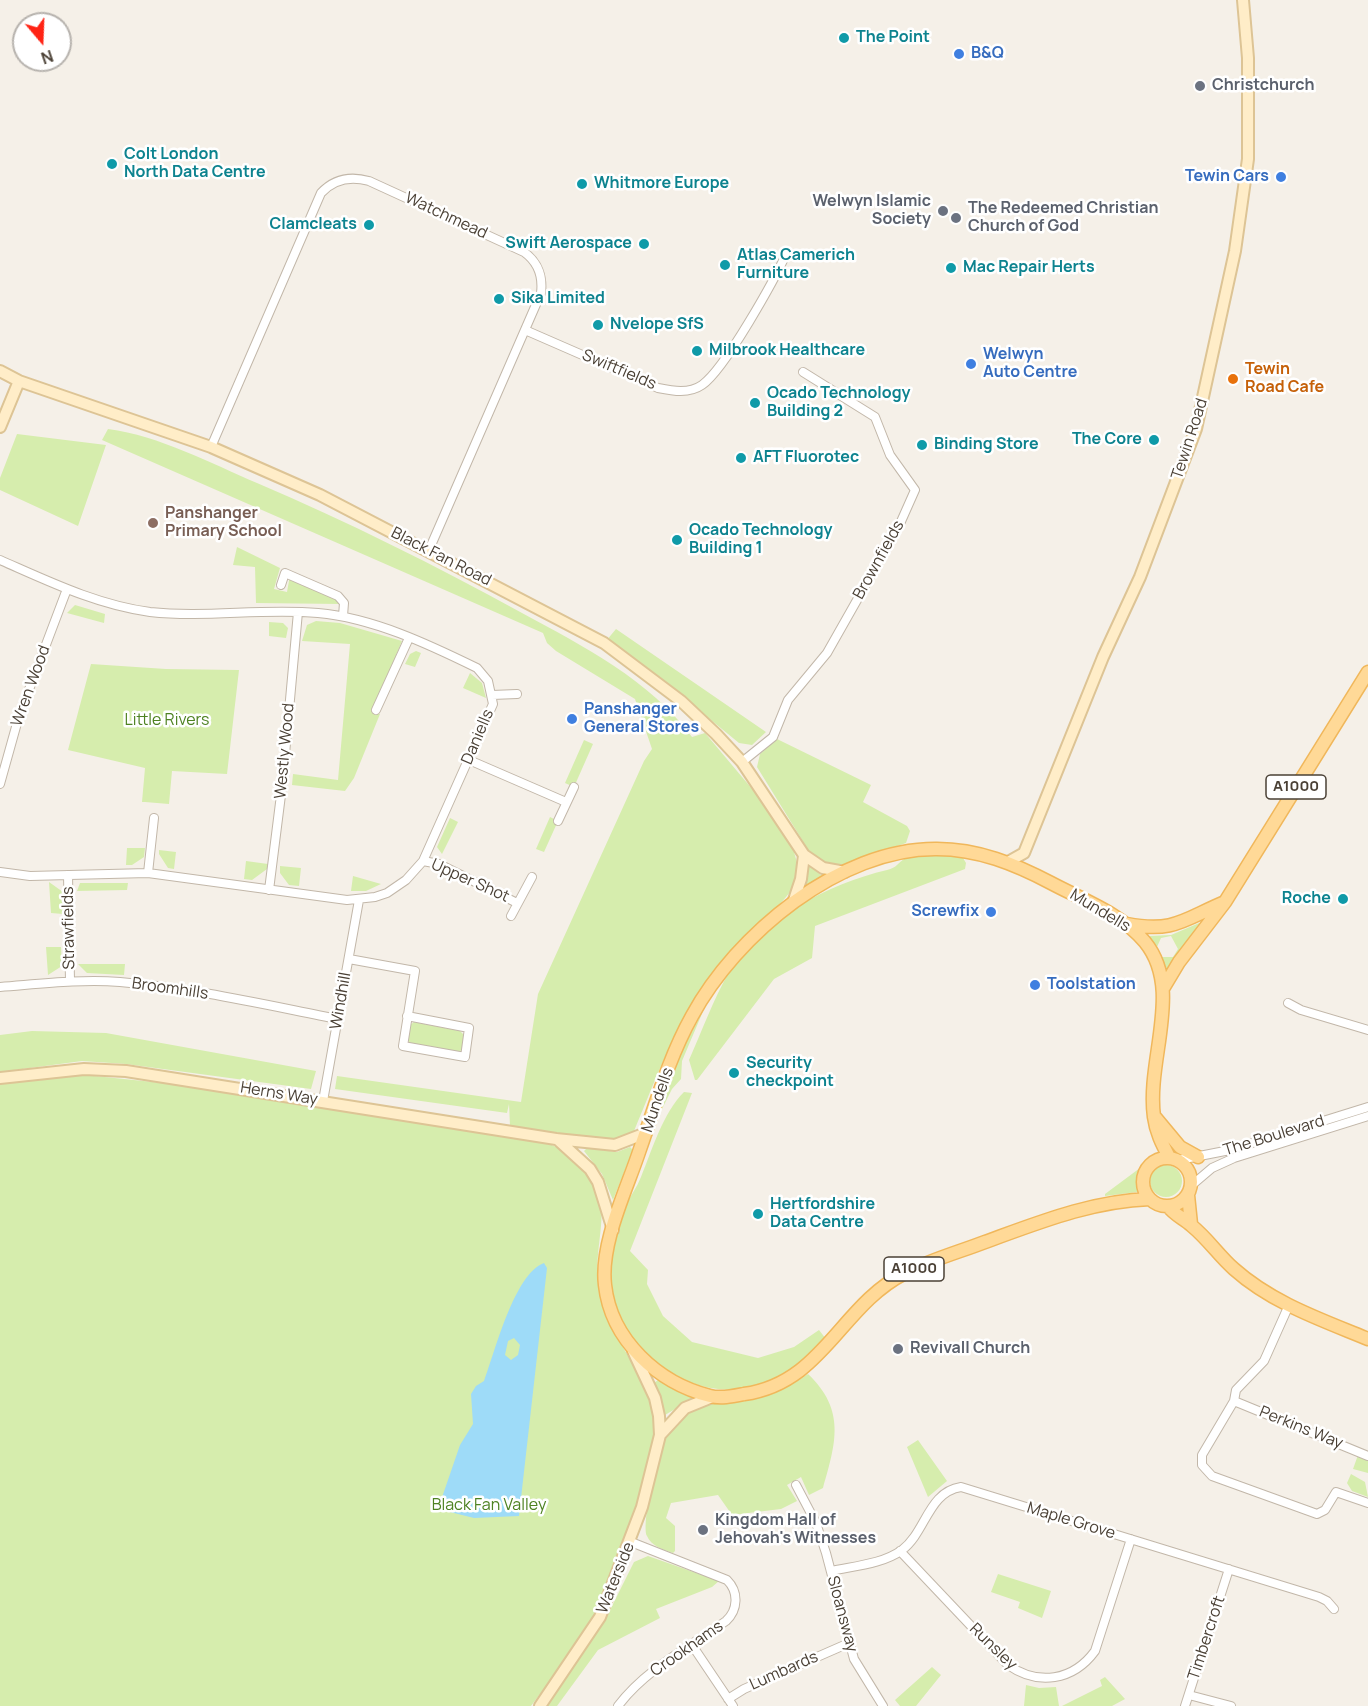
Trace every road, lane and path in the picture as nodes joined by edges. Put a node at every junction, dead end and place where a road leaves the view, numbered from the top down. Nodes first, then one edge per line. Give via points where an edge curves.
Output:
1 (1243, 0) edge
2 (788, 252) dead end
3 (525, 330) junction
4 (0, 371) edge
5 (803, 372) dead end
6 (19, 381) junction
7 (0, 427) edge
8 (211, 447) junction
9 (429, 550) junction
10 (0, 560) edge
11 (281, 585) dead end
12 (67, 589) junction
13 (298, 612) junction
14 (343, 616) junction
15 (409, 638) junction
16 (1368, 672) edge
17 (516, 694) dead end
18 (492, 695) junction
19 (376, 710) dead end
20 (470, 760) junction
21 (742, 762) junction
22 (0, 784) edge
23 (574, 787) dead end
24 (566, 802) junction
25 (154, 818) dead end
26 (558, 821) dead end
27 (1024, 853) junction
28 (804, 855) junction
29 (423, 861) junction
30 (1008, 862) junction
31 (0, 872) edge
32 (846, 872) junction
33 (148, 873) junction
34 (1032, 873) junction
35 (68, 875) junction
36 (532, 877) dead end
37 (269, 890) junction
38 (359, 900) junction
39 (1225, 902) junction
40 (518, 903) junction
41 (793, 903) junction
42 (511, 916) dead end
43 (1127, 924) junction
44 (349, 959) junction
45 (70, 981) junction
46 (0, 987) edge
47 (1164, 987) junction
48 (1288, 1003) dead end
49 (407, 1016) junction
50 (338, 1019) junction
51 (1368, 1030) edge
52 (0, 1078) edge
53 (323, 1101) junction
54 (1368, 1107) edge
55 (1154, 1116) junction
56 (1368, 1116) edge
57 (646, 1133) junction
58 (556, 1139) junction
59 (1198, 1157) junction
60 (1174, 1159) junction
61 (1190, 1190) junction
62 (1150, 1199) junction
63 (1168, 1206) junction
64 (1191, 1224) junction
65 (613, 1230) junction
66 (1288, 1305) junction
67 (1368, 1339) edge
68 (632, 1348) junction
69 (712, 1397) junction
70 (1234, 1401) junction
71 (660, 1435) junction
72 (1368, 1456) edge
73 (796, 1485) dead end
74 (1368, 1503) edge
75 (1131, 1539) junction
76 (631, 1542) junction
77 (900, 1551) junction
78 (1229, 1569) junction
79 (831, 1571) junction
80 (1334, 1609) dead end
81 (849, 1642) junction
82 (692, 1645) junction
83 (1189, 1695) junction
84 (731, 1702) edge
85 (540, 1706) edge
86 (618, 1706) edge
87 (883, 1706) edge
88 (1185, 1706) edge
89 (1232, 1706) edge

1 - 27 street, Tewin Road via 1248,58 1248,159 1235,251 1196,429 1140,577 1103,657
2 - 3 street, Swiftfields via 754,313 711,376 691,390 658,388
3 - 8 street, Watchmead via 542,284 532,258 369,181 351,178 334,182 321,193
3 - 9 street, Watchmead
4 - 6 street, Black Fan Road
5 - 21 street, Brownfields via 875,417 890,455 915,490 899,526 827,653 788,700 773,737
6 - 7 street
6 - 8 street, Black Fan Road
8 - 9 street, Black Fan Road via 320,495
9 - 21 street, Black Fan Road via 604,643 681,700
10 - 12 street, Daniells
11 - 14 street via 285,573 338,596 344,603
12 - 13 street, Daniells via 150,612
12 - 22 street, Wren Wood via 19,716
13 - 14 street, Daniells
13 - 37 street, Westly Wood
14 - 15 street, Daniells
15 - 18 street, Daniells via 477,668 488,681
15 - 19 street
16 - 39 main road, A1000
17 - 18 street
18 - 20 street, Daniells via 493,704
20 - 24 street
20 - 29 street, Daniells
21 - 28 street, Black Fan Road
23 - 24 street
24 - 26 street
25 - 33 street
27 - 30 street
27 - 34 street
28 - 32 street, Black Fan Road via 823,868
28 - 41 street
29 - 38 street, Daniells via 397,887
29 - 40 street, Upper Shot via 439,864
30 - 32 main road, Mundells / A1000 via 960,851 927,849 900,853
30 - 34 main road, Mundells / A1000
31 - 35 street, Daniells
32 - 41 main road, Mundells / A1000
33 - 35 street, Daniells
33 - 37 street, Daniells
34 - 43 main road, Mundells / A1000
35 - 45 street, Strawfields
36 - 40 street
37 - 38 street, Daniells
38 - 44 street, Windhill
39 - 43 main road, A1000 via 1170,927
39 - 47 main road, A1000
40 - 42 street
41 - 57 main road, Mundells / A1000 via 740,949 707,992 683,1033
43 - 47 main road, Mundells / A1000 via 1148,946
44 - 49 street via 415,971
44 - 50 street, Windhill
45 - 46 street, Broomhills
45 - 50 street, Broomhills via 160,986
47 - 55 main road, Mundells / A1000 via 1154,1071
48 - 51 street via 1305,1012
49 - 49 street via 469,1028 465,1057 403,1046
50 - 53 street, Windhill
52 - 53 street, Herns Way via 84,1069 126,1071
53 - 58 street, Herns Way
54 - 59 street, The Boulevard
55 - 59 main road via 1180,1147
55 - 60 main road, Mundells / A1000 via 1157,1131
56 - 61 street, The Boulevard via 1234,1158 1212,1168
57 - 58 street, Herns Way via 615,1144
57 - 65 main road, Mundells / A1000
58 - 65 street via 590,1169
59 - 60 street, The Boulevard
60 - 61 main road, A1000 via 1190,1171
60 - 62 main road via 1153,1162 1144,1172 1144,1191
61 - 63 main road via 1181,1202
61 - 64 main road, A1000
62 - 63 main road, A1000
62 - 69 main road, Mundells / A1000 via 1078,1209 903,1274 861,1305 804,1370 756,1392
63 - 64 main road, A1000 via 1181,1220
64 - 66 main road, A1000 via 1234,1269
65 - 68 main road, Mundells / A1000 via 605,1286 616,1324
66 - 67 main road, A1000
66 - 70 street via 1263,1360 1236,1390
68 - 69 main road, Mundells / A1000 via 663,1376
68 - 71 street, Waterside via 655,1398
69 - 71 street, Waterside via 685,1408
70 - 72 street, Perkins Way
70 - 74 street via 1202,1455 1202,1465 1212,1476 1317,1514 1325,1510 1336,1492
71 - 76 street, Waterside
73 - 79 street, Sloansway via 816,1523
75 - 77 street, Maple Grove via 961,1487 949,1490 937,1501 913,1539
75 - 77 street, Runsley via 1095,1651 1071,1673 1044,1679 1027,1676 1008,1665
75 - 78 street, Maple Grove
76 - 82 street, Crookhams via 726,1580 733,1588 736,1600 730,1617
76 - 85 street, Waterside via 600,1617
77 - 79 street, Maple Grove via 882,1560
78 - 80 street, Maple Grove via 1319,1597
78 - 83 street, Timbercroft
79 - 81 street, Sloansway
81 - 84 street, Lumbards via 744,1689
81 - 87 street, Sloansway via 860,1670
82 - 84 street
82 - 86 street, Crookhams via 636,1686
83 - 88 street, Timbercroft
83 - 89 street

